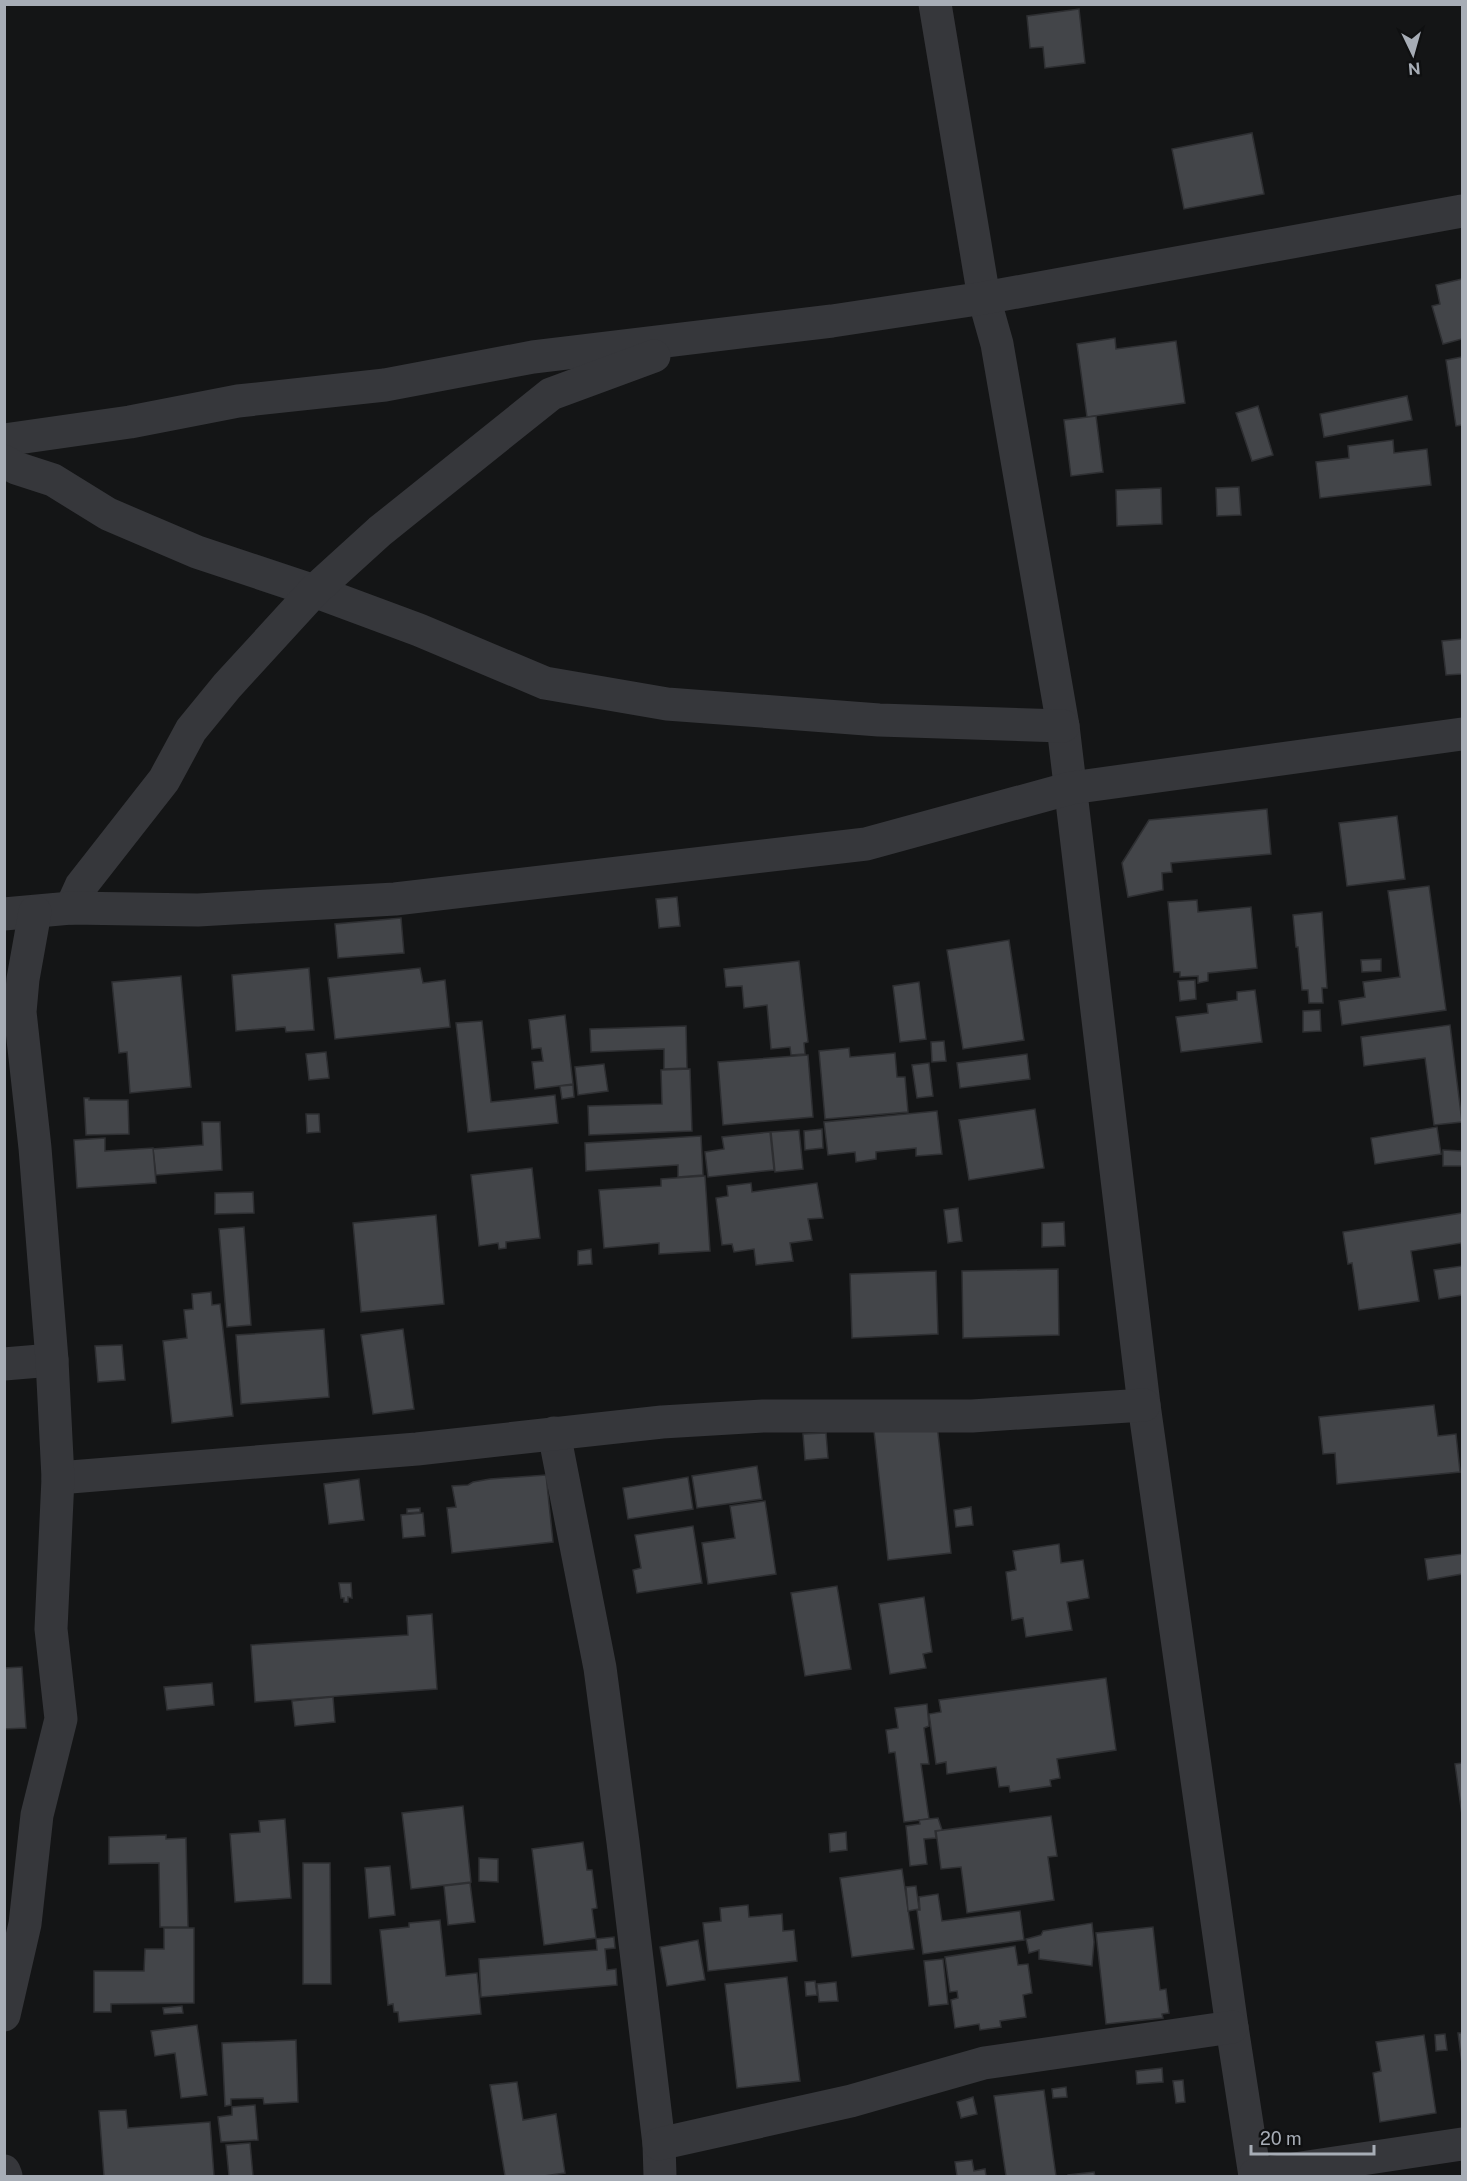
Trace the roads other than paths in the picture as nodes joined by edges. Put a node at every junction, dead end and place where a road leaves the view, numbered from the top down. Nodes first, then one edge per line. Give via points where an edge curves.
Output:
1 (935, 4) edge
2 (1462, 211) edge
3 (984, 298) junction
4 (703, 337) junction
5 (4, 440) edge
6 (4, 461) edge
7 (314, 591) junction
8 (1063, 726) junction
9 (1462, 734) edge
10 (1396, 741) junction
11 (1462, 759) edge
12 (1071, 788) junction
13 (71, 908) junction
14 (20, 913) edge
15 (52, 1360) junction
16 (4, 1364) edge
17 (1144, 1405) junction
18 (554, 1433) junction
19 (58, 1478) junction
20 (4, 2015) edge
21 (1232, 2027) junction
22 (659, 2144) junction
23 (1462, 2144) edge
24 (4, 2171) edge
25 (6, 2176) edge
26 (660, 2176) edge
27 (1255, 2176) edge

1 - 3 street
2 - 3 street
3 - 4 street
3 - 8 street via 997,344
4 - 5 street via 533,357 385,385 238,401
4 - 7 street via 551,394 380,531
6 - 7 street via 53,480 108,514 197,552
7 - 8 street via 545,683 701,707 879,720
7 - 13 street via 191,730 164,780 81,886
8 - 12 street
9 - 10 street
10 - 11 street
10 - 12 street
12 - 13 street via 866,844 396,899 198,910
12 - 17 street
13 - 14 street
14 - 15 street via 20,1012
15 - 16 street
15 - 19 street
17 - 18 street via 972,1416 763,1416
17 - 21 street
18 - 19 street via 417,1449
18 - 22 street via 600,1668
19 - 20 street via 51,1629 61,1719 37,1815 25,1924
21 - 22 street via 984,2063 851,2101
21 - 27 street
22 - 26 street
23 - 27 street
24 - 25 street

